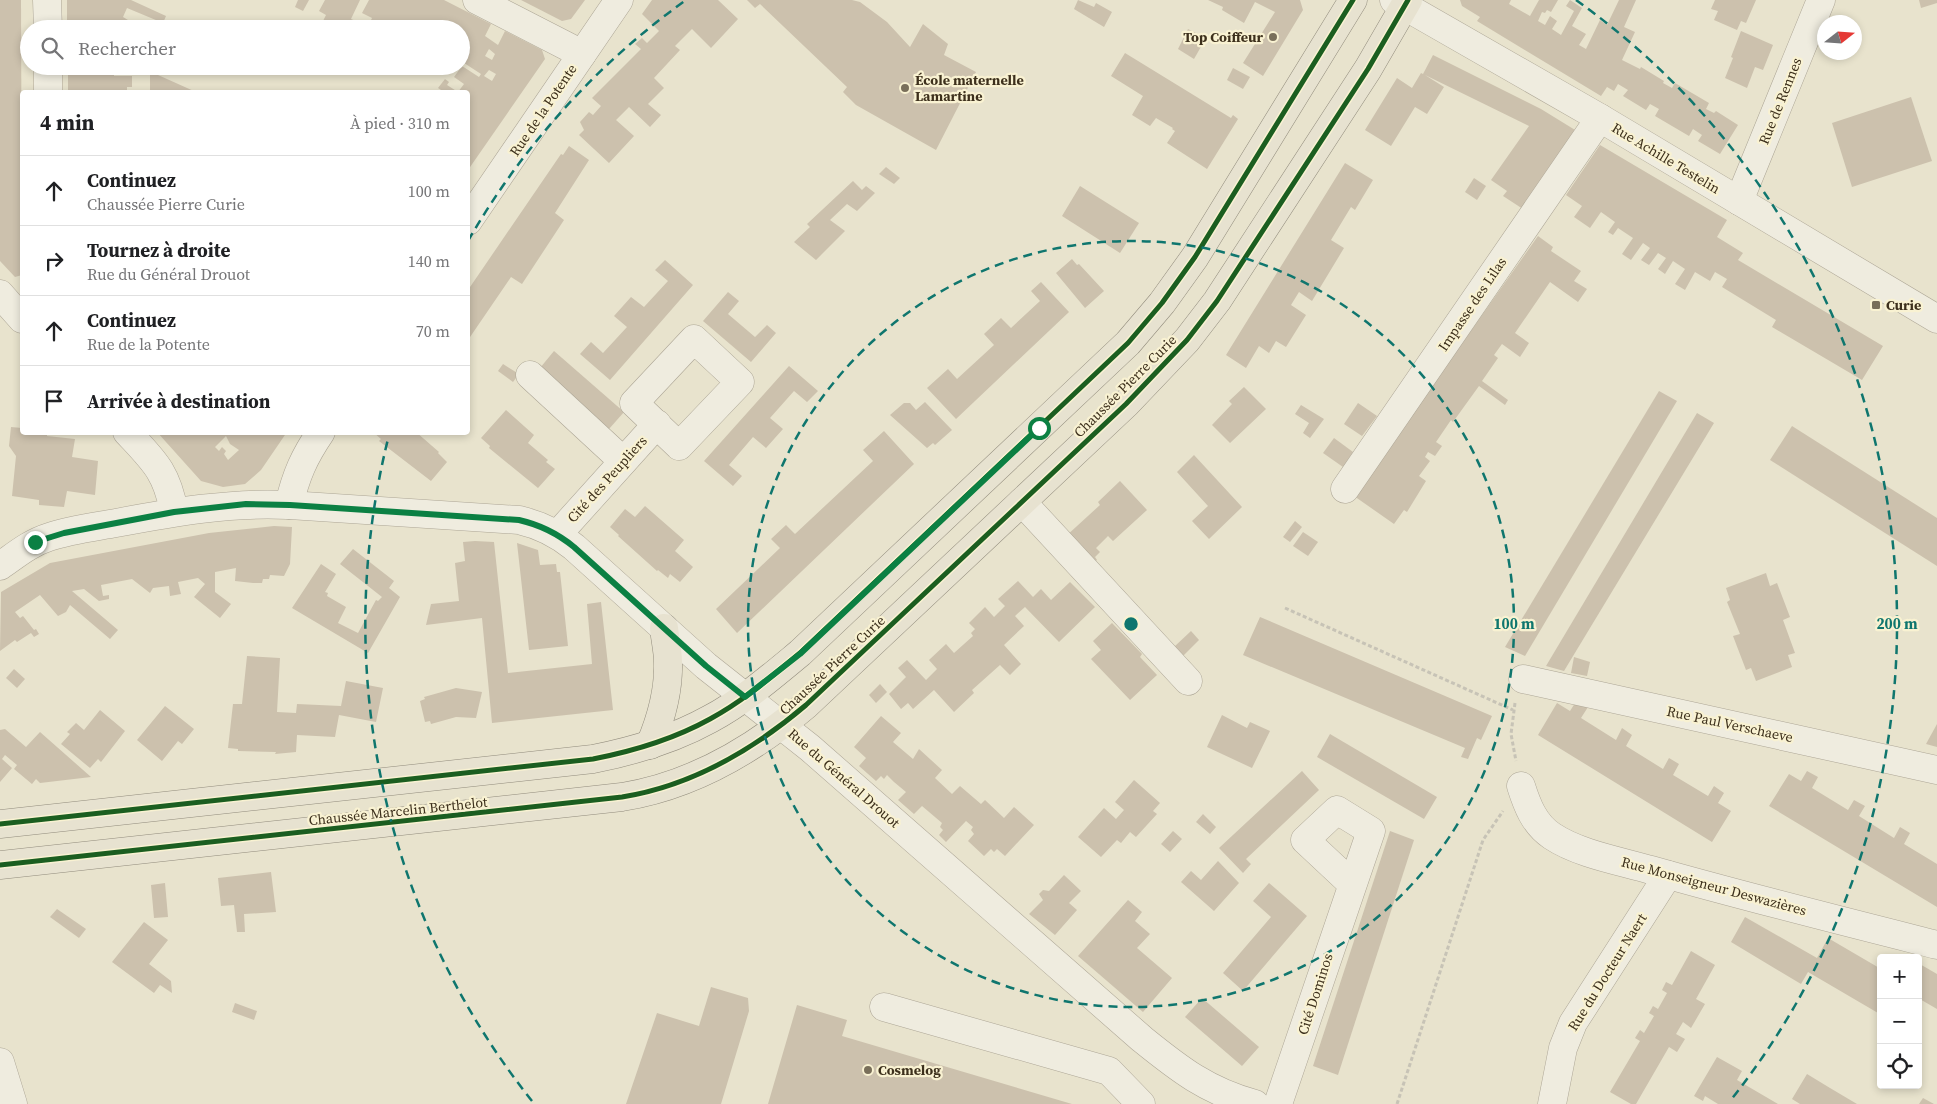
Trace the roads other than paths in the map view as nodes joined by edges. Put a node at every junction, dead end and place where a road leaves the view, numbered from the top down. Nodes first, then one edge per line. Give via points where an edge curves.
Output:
1 (47, 0) edge
2 (477, 0) edge
3 (619, 0) edge
4 (1353, 0) edge
5 (1821, 0) edge
6 (1402, 2) edge
7 (48, 20) edge
8 (582, 54) junction
9 (48, 75) edge
10 (48, 90) edge
11 (1600, 118) junction
12 (1739, 201) junction
13 (470, 218) edge
14 (0, 294) edge
15 (20, 317) edge
16 (1937, 319) edge
17 (530, 375) dead end
18 (657, 424) dead end
19 (130, 435) edge
20 (320, 435) edge
21 (623, 461) junction
22 (1344, 489) dead end
23 (1022, 502) junction
24 (290, 505) junction
25 (174, 512) junction
26 (558, 534) junction
27 (0, 566) edge
28 (664, 628) junction
29 (1523, 679) road end
30 (1188, 681) dead end
31 (745, 697) junction
32 (783, 725) junction
33 (650, 745) junction
34 (1937, 770) edge
35 (1521, 786) road end
36 (0, 824) edge
37 (0, 865) edge
38 (1668, 875) junction
39 (1352, 884) dead end
40 (1937, 945) edge
41 (884, 1007) dead end
42 (0, 1062) edge
43 (13, 1104) edge
44 (1141, 1104) edge
45 (1255, 1104) edge
46 (1278, 1104) edge
47 (1552, 1104) edge

1 - 7 street
2 - 8 street
3 - 8 street, Rue de la Potente
4 - 31 main road, Chaussée Pierre Curie via 1195,256 1139,331 800,654
5 - 12 street, Rue de Rennes
6 - 11 street, Rue Achille Testelin
6 - 23 main road, Chaussée Pierre Curie via 1368,69 1218,301 1160,371
8 - 13 street, Rue de la Potente
9 - 10 street
11 - 12 street, Rue Achille Testelin
11 - 22 street, Impasse des Lilas
12 - 16 street, Rue Achille Testelin
14 - 15 street
17 - 21 street
18 - 21 street, Cité des Peupliers
19 - 25 street via 160,470 171,494
20 - 24 street via 295,480
21 - 26 street, Cité des Peupliers
23 - 30 street
23 - 32 main road, Chaussée Pierre Curie
24 - 25 street via 246,504
24 - 26 street, Rue du Général Drouot via 519,520
25 - 27 street via 49,537 26,547
26 - 28 street, Rue du Général Drouot
28 - 31 street, Rue du Général Drouot
28 - 33 main road via 668,662 666,690
29 - 34 street, Rue Paul Verschaeve
31 - 32 street, Rue du Général Drouot
31 - 33 main road via 710,720
32 - 37 main road, Chaussée Marcelin Berthelot via 732,758 678,784 640,794
32 - 45 street, Rue du Général Drouot via 1176,1067 1222,1093
33 - 36 main road via 593,759
35 - 38 street, Rue Monseigneur Deswazières via 1532,815 1551,836 1576,848
38 - 40 street, Rue Monseigneur Deswazières
38 - 47 street, Rue du Docteur Naert via 1573,1023 1562,1048
39 - 46 street, Cité Dominos
41 - 44 street via 1109,1070
42 - 43 street

